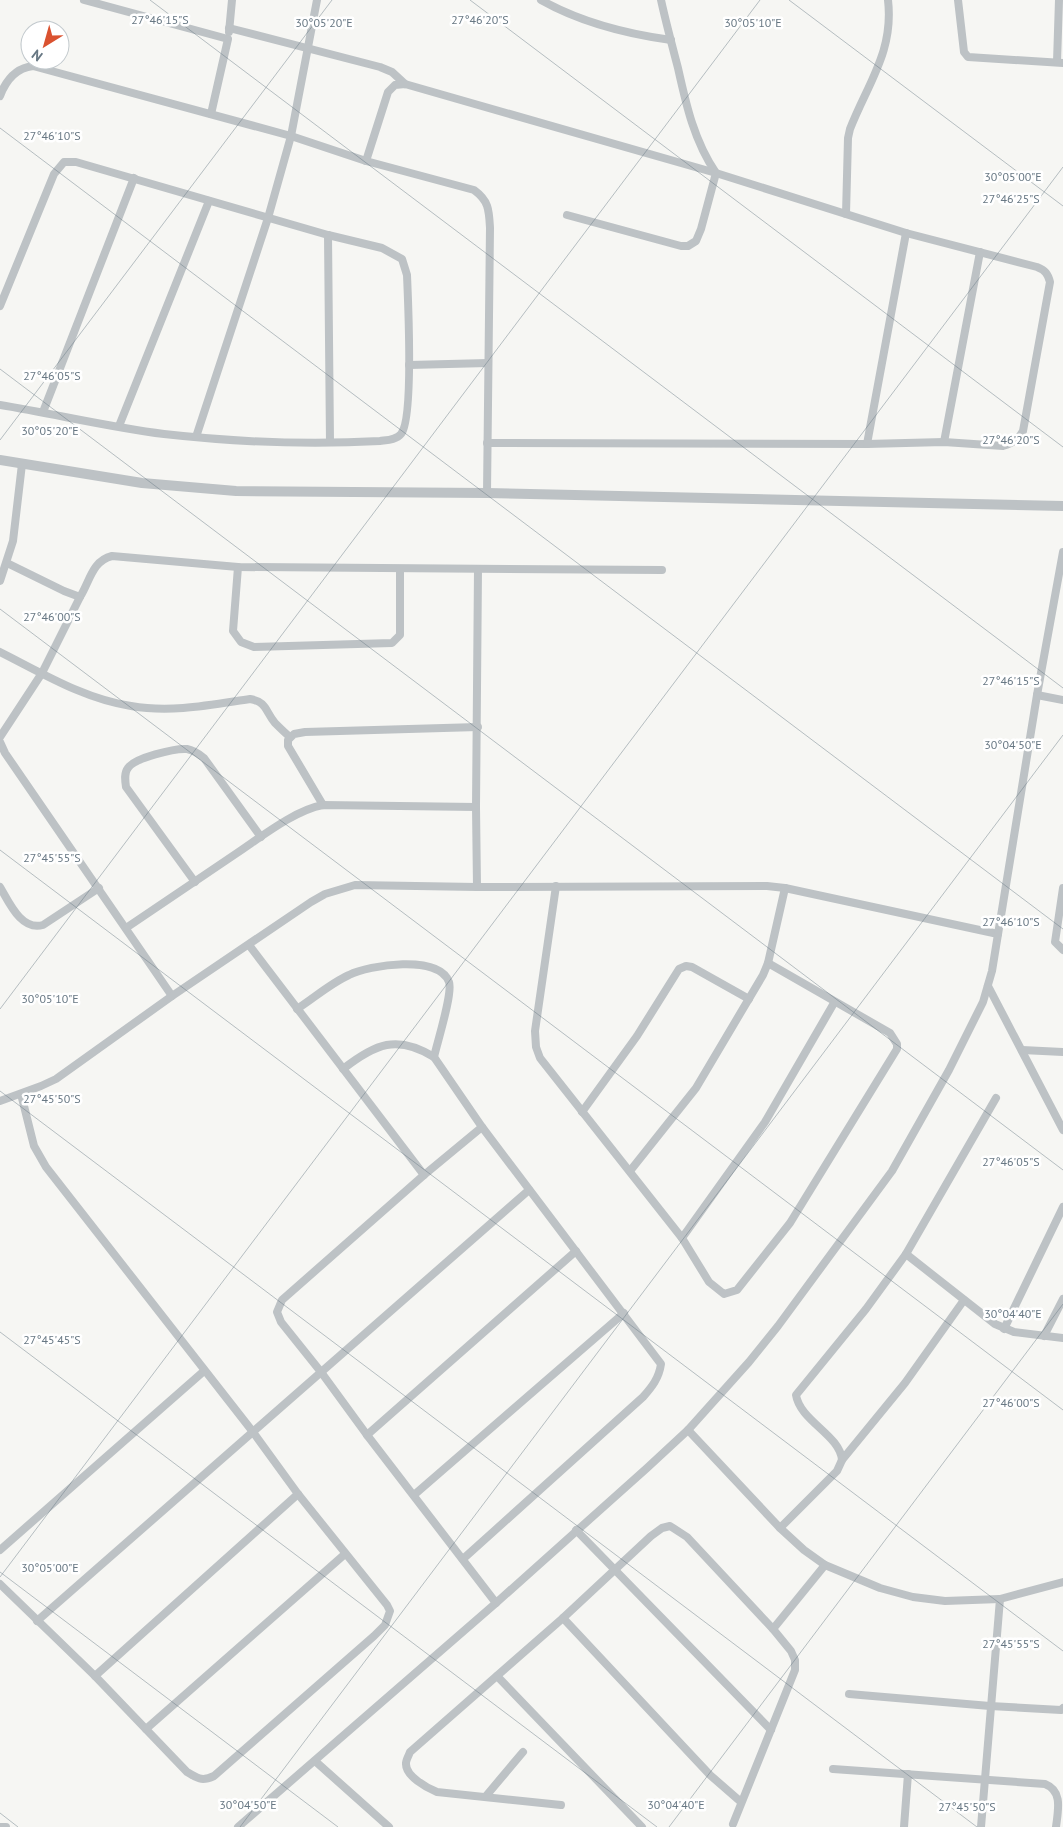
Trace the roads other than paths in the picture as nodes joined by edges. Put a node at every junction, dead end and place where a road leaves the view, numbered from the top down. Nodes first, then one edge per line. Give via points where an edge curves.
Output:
1 (84, 0) edge
2 (232, 0) edge
3 (317, 0) edge
4 (541, 0) edge
5 (661, 0) edge
6 (888, 0) edge
7 (958, 0) edge
8 (1059, 0) edge
9 (230, 28) junction
10 (228, 39) junction
11 (671, 40) junction
12 (308, 48) junction
13 (1060, 63) edge
14 (405, 84) junction
15 (0, 96) edge
16 (211, 114) junction
17 (291, 136) junction
18 (366, 161) junction
19 (716, 173) junction
20 (134, 178) junction
21 (209, 201) junction
22 (846, 214) junction
23 (567, 215) dead end
24 (268, 218) junction
25 (906, 233) junction
26 (328, 235) junction
27 (980, 252) junction
28 (0, 304) edge
29 (488, 363) junction
30 (409, 365) junction
31 (0, 405) edge
32 (43, 412) junction
33 (118, 426) junction
34 (196, 437) junction
35 (330, 442) junction
36 (944, 442) junction
37 (488, 443) junction
38 (867, 444) junction
39 (0, 460) edge
40 (22, 464) junction
41 (487, 493) junction
42 (1063, 506) edge
43 (1063, 552) edge
44 (7, 563) junction
45 (238, 567) junction
46 (400, 569) junction
47 (478, 569) junction
48 (662, 570) dead end
49 (0, 581) edge
50 (80, 597) junction
51 (0, 652) edge
52 (42, 673) junction
53 (1037, 695) junction
54 (1063, 700) edge
55 (478, 727) junction
56 (0, 736) edge
57 (290, 737) junction
58 (0, 742) edge
59 (323, 805) junction
60 (476, 806) junction
61 (260, 838) junction
62 (194, 882) junction
63 (556, 886) junction
64 (0, 887) edge
65 (477, 887) junction
66 (99, 888) junction
67 (785, 888) junction
68 (1063, 888) edge
69 (126, 928) junction
70 (998, 934) junction
71 (249, 945) junction
72 (1063, 950) edge
73 (768, 963) junction
74 (988, 986) junction
75 (172, 996) junction
76 (749, 999) junction
77 (834, 1003) junction
78 (297, 1009) junction
79 (1022, 1050) junction
80 (1063, 1052) edge
81 (434, 1057) junction
82 (343, 1070) junction
83 (21, 1094) junction
84 (996, 1098) dead end
85 (0, 1100) edge
86 (582, 1112) junction
87 (482, 1127) junction
88 (1063, 1130) edge
89 (630, 1171) junction
90 (424, 1175) junction
91 (529, 1190) junction
92 (1063, 1207) edge
93 (682, 1238) junction
94 (576, 1251) junction
95 (906, 1254) junction
96 (1063, 1299) edge
97 (964, 1300) junction
98 (624, 1313) junction
99 (1004, 1329) junction
100 (1044, 1336) junction
101 (1063, 1338) edge
102 (204, 1371) junction
103 (321, 1372) junction
104 (688, 1430) junction
105 (253, 1432) junction
106 (367, 1435) junction
107 (842, 1460) junction
108 (298, 1494) junction
109 (414, 1495) junction
110 (780, 1528) junction
111 (576, 1530) junction
112 (0, 1550) edge
113 (345, 1554) junction
114 (463, 1559) junction
115 (825, 1565) junction
116 (616, 1570) junction
117 (1063, 1582) edge
118 (0, 1584) edge
119 (1000, 1599) junction
120 (496, 1603) junction
121 (563, 1618) junction
122 (38, 1621) junction
123 (773, 1629) junction
124 (95, 1676) junction
125 (497, 1676) junction
126 (849, 1694) dead end
127 (990, 1706) junction
128 (1063, 1708) edge
129 (146, 1729) junction
130 (772, 1730) junction
131 (523, 1752) dead end
132 (315, 1761) junction
133 (833, 1769) dead end
134 (908, 1774) junction
135 (984, 1780) junction
136 (486, 1796) junction
137 (741, 1802) junction
138 (561, 1805) dead end
139 (733, 1824) dead end
140 (384, 1825) edge
141 (0, 1826) edge
142 (6, 1827) edge
143 (238, 1827) edge
144 (642, 1827) edge
145 (904, 1827) edge
146 (981, 1827) edge
147 (1056, 1827) edge

1 - 10 street
2 - 9 street
3 - 12 street
4 - 11 street via 601,25
5 - 11 street
6 - 22 street via 890,21 887,40 848,138
7 - 13 street via 964,52 968,57
8 - 13 street
9 - 10 street
9 - 12 street
10 - 16 street
11 - 19 street via 695,132
12 - 14 street via 392,72
12 - 17 street
14 - 18 street via 395,85 388,92
14 - 19 street
15 - 16 street via 11,77 22,67 33,66
16 - 17 street
17 - 18 street
17 - 24 street
18 - 29 street via 474,190 486,202 490,228
19 - 22 street
19 - 23 street via 701,229 696,241 688,246
20 - 21 street
20 - 28 street via 83,163 61,164
20 - 32 street
21 - 24 street
21 - 33 street
22 - 25 street
24 - 26 street
24 - 34 street
25 - 27 street
25 - 38 street
26 - 30 street via 382,248 402,259 407,275
26 - 35 street
27 - 36 street
27 - 36 street via 1037,266 1050,282 1023,431 1018,440 1003,446
29 - 30 street
29 - 37 street
30 - 35 street via 407,418 401,435 380,441
31 - 32 street
32 - 33 street
33 - 34 street
34 - 35 street
36 - 38 street
37 - 38 street
37 - 41 street
39 - 40 street
40 - 41 street via 142,483 236,491
40 - 44 street via 14,541
41 - 42 street
43 - 53 street
44 - 49 street
44 - 50 street
45 - 46 street
45 - 46 street via 233,631 241,642 254,647 392,643 400,634
45 - 50 street via 112,556 104,558 96,566
46 - 47 street
47 - 48 street
47 - 55 street
50 - 52 street
51 - 52 street
52 - 56 street
52 - 57 street via 80,692 130,706 184,708 256,700 264,704
53 - 54 street
53 - 70 street
55 - 57 street via 305,732
55 - 60 street
57 - 59 street via 288,746
58 - 66 street
59 - 60 street
59 - 61 street via 301,812
60 - 65 street
61 - 62 street
61 - 62 street via 204,758 196,752 174,750 137,760 126,769 126,787
62 - 69 street
63 - 65 street
63 - 67 street
63 - 86 street via 534,1040 540,1058
64 - 66 street via 19,917 28,925 38,927
65 - 71 street via 355,885 325,894
66 - 69 street
67 - 70 street
67 - 73 street
68 - 72 street via 1055,942
69 - 75 street
70 - 74 street
71 - 75 street
71 - 78 street
73 - 76 street
73 - 77 street
74 - 79 street
74 - 104 street via 984,1002 949,1070 892,1171 778,1326
75 - 83 street via 47,1084
76 - 86 street via 692,967 679,969 637,1036
76 - 89 street via 696,1088
77 - 93 street via 765,1122
77 - 93 street via 890,1034 895,1038 897,1050 790,1223 742,1284 731,1293 724,1294 709,1282
78 - 81 street via 357,972 377,966 429,966 437,969 450,983
78 - 82 street
79 - 80 street
79 - 88 street
81 - 82 street via 409,1046 394,1044 374,1047
81 - 87 street
82 - 90 street
83 - 85 street
83 - 102 street via 34,1146 46,1167
84 - 95 street
86 - 89 street
87 - 90 street
87 - 91 street
89 - 93 street
90 - 103 street via 279,1305 277,1312 281,1322
91 - 94 street
91 - 103 street
92 - 99 street
94 - 98 street
94 - 106 street
95 - 97 street
95 - 107 street via 796,1395 800,1406 838,1448
96 - 100 street
97 - 99 street
97 - 107 street via 905,1383
98 - 109 street
98 - 114 street via 661,1364 654,1384
99 - 100 street
100 - 101 street
102 - 105 street
102 - 112 street
103 - 105 street
103 - 106 street
104 - 110 street
104 - 111 street
105 - 108 street
105 - 122 street
106 - 109 street
107 - 110 street via 837,1471
108 - 113 street
108 - 124 street
109 - 114 street
110 - 115 street
111 - 116 street
111 - 120 street
113 - 129 street
113 - 129 street via 390,1611 385,1624 374,1636 206,1780 186,1772
114 - 120 street
115 - 119 street via 880,1588 913,1597 945,1601
115 - 123 street
116 - 121 street
116 - 123 street via 651,1536 670,1526 687,1537
116 - 130 street
117 - 119 street
118 - 122 street
119 - 127 street
120 - 132 street
121 - 125 street
121 - 137 street via 710,1775
122 - 124 street
123 - 130 street via 791,1651 795,1670
124 - 129 street
125 - 136 street via 410,1752 406,1763 408,1771 416,1779 437,1792
125 - 144 street
126 - 127 street
127 - 128 street
127 - 135 street
130 - 137 street
131 - 136 street
132 - 140 street
132 - 143 street
133 - 134 street
134 - 135 street
134 - 145 street
135 - 146 street
135 - 147 street via 1053,1787 1059,1800
136 - 138 street
137 - 139 street
141 - 142 street

